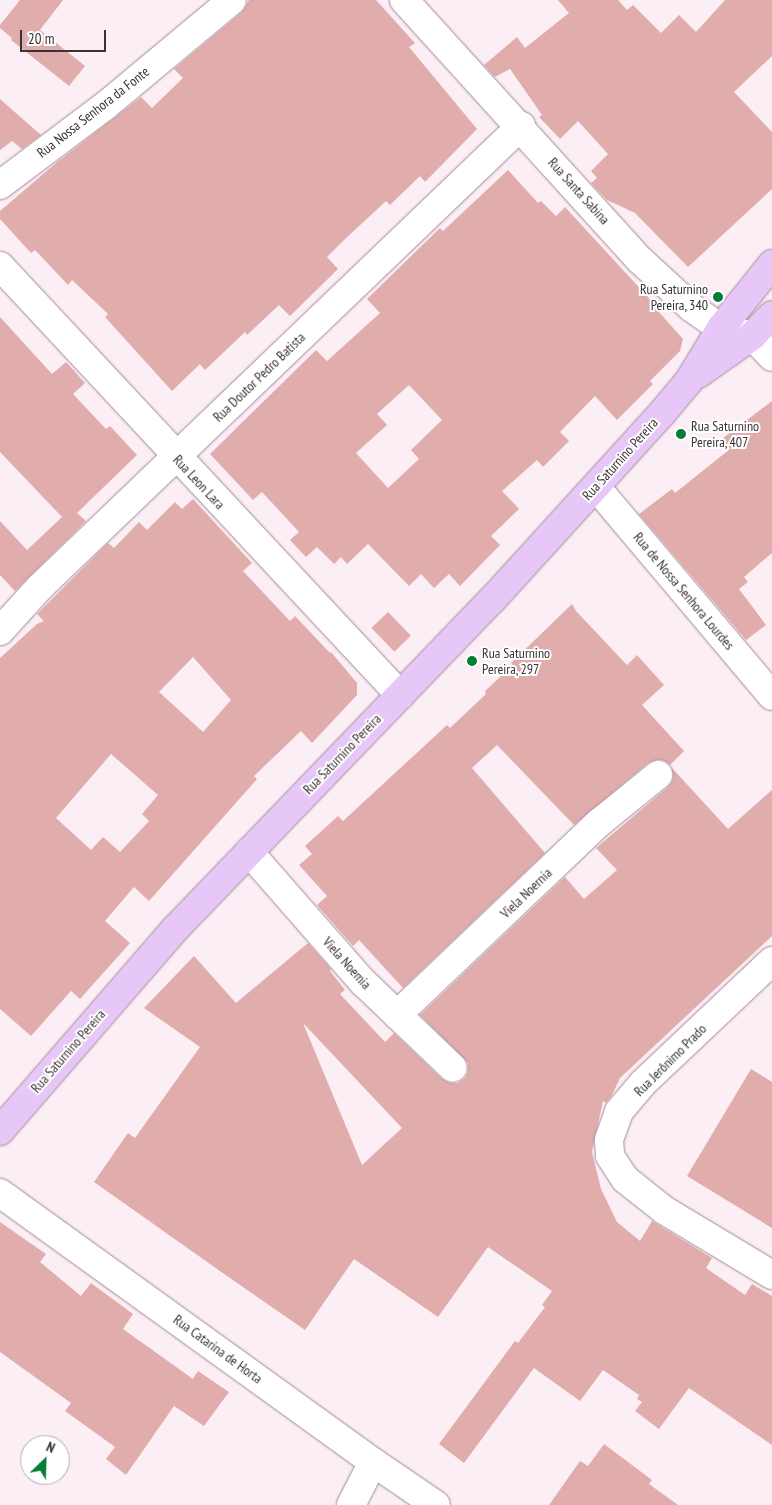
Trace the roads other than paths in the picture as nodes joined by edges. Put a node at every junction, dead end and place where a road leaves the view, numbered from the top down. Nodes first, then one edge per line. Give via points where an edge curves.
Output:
1 (232, 0) edge
2 (404, 0) edge
3 (521, 126) junction
4 (0, 185) edge
5 (772, 264) edge
6 (0, 266) edge
7 (772, 315) edge
8 (722, 328) junction
9 (752, 336) junction
10 (772, 357) edge
11 (689, 380) junction
12 (176, 457) junction
13 (596, 487) junction
14 (0, 630) edge
15 (400, 695) junction
16 (772, 696) edge
17 (658, 775) dead end
18 (249, 852) junction
19 (772, 961) edge
20 (397, 1015) junction
21 (453, 1068) dead end
22 (0, 1131) edge
23 (0, 1193) edge
24 (772, 1275) edge
25 (373, 1462) junction
26 (351, 1505) edge
27 (436, 1505) edge

1 - 4 street, Rua Nossa Senhora da Fonte via 105,106
2 - 3 street, Rua Santa Sabina
3 - 8 street, Rua Santa Sabina via 640,260 692,308
3 - 12 street, Rua Doutor Pedro Batista
5 - 8 main road, Rua Saturnino Pereira
6 - 12 street, Rua Leon Lara
7 - 9 main road, Rua Saturnino Pereira
8 - 9 street, Rua Santa Sabina
8 - 11 main road, Rua Saturnino Pereira
9 - 10 street
9 - 11 main road, Rua Saturnino Pereira
11 - 13 main road, Rua Saturnino Pereira
12 - 14 street, Rua Doutor Pedro Batista via 39,588
12 - 15 street, Rua Leon Lara
13 - 15 main road, Rua Saturnino Pereira
13 - 16 street, Rua de Nossa Senhora Lourdes
15 - 18 main road, Rua Saturnino Pereira
17 - 20 street, Viela Noernia via 600,822
18 - 20 street, Viela Noemia via 363,982
18 - 22 main road, Rua Saturnino Pereira via 176,928
19 - 24 street, Rua Jerônimo Prado via 643,1083 619,1112 609,1140 610,1156 625,1179 664,1210
20 - 21 street, Viela Noemia
23 - 25 street, Rua Catarina de Horta
25 - 26 street
25 - 27 street, Rua Catarina de Horta

